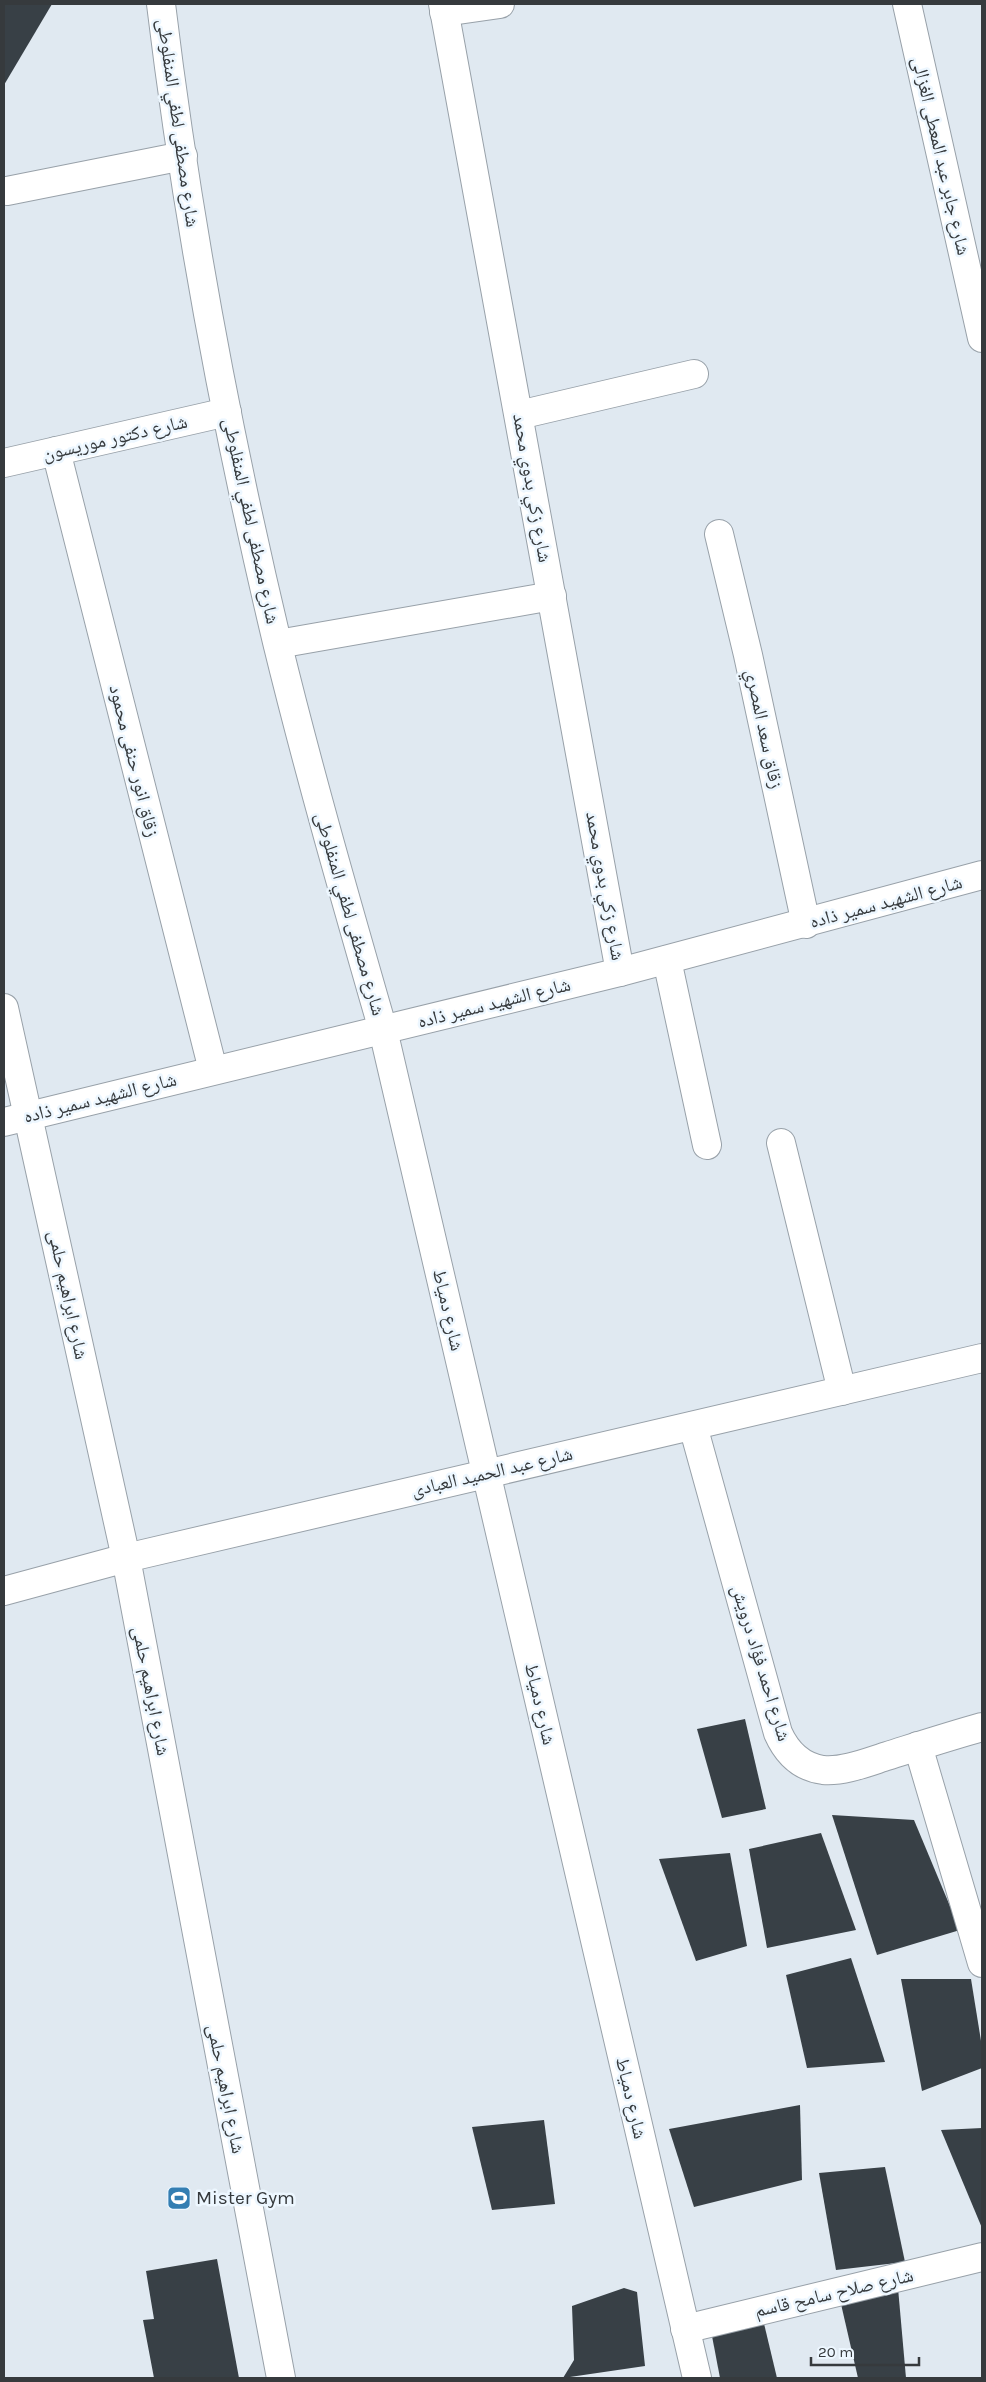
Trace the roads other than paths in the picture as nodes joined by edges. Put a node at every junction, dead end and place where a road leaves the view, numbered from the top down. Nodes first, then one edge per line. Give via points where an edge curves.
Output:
1 (161, 4) edge
2 (500, 4) edge
3 (907, 4) edge
4 (444, 8) edge
5 (182, 156) junction
6 (7, 191) dead end
7 (982, 338) edge
8 (694, 374) dead end
9 (227, 412) junction
10 (518, 415) junction
11 (56, 451) junction
12 (4, 464) edge
13 (719, 534) dead end
14 (552, 596) junction
15 (278, 644) junction
16 (982, 875) edge
17 (806, 924) junction
18 (667, 960) junction
19 (620, 972) junction
20 (4, 1008) edge
21 (382, 1030) junction
22 (213, 1070) junction
23 (16, 1118) edge
24 (781, 1143) dead end
25 (707, 1145) dead end
26 (982, 1358) edge
27 (842, 1391) junction
28 (693, 1426) junction
29 (486, 1474) junction
30 (126, 1558) junction
31 (4, 1591) edge
32 (982, 1726) edge
33 (918, 1746) junction
34 (982, 1963) edge
35 (982, 2257) edge
36 (685, 2329) junction
37 (281, 2378) edge
38 (697, 2378) edge

1 - 5 street, شارع مصطفى لطفي المنفلوطى
2 - 4 street
3 - 7 street, شارع جابر عبد المعطى الغزالى
4 - 10 street, شارع زكي بدوي محمد
5 - 6 street
5 - 9 street, شارع مصطفى لطفي المنفلوطى
8 - 10 street
9 - 11 street, شارع دكتور موريسون
9 - 15 street, شارع مصطفى لطفي المنفلوطى
10 - 14 street, شارع زكي بدوي محمد
11 - 12 street, شارع دكتور موريسون
11 - 22 street, زقاق انور حنفى محمود
13 - 17 street, زقاق سعد المصري
14 - 15 street
14 - 19 street, شارع زكي بدوي محمد
15 - 21 street, شارع مصطفى لطفي المنفلوطى
16 - 17 street, شارع الشهيد سمير ذاده
17 - 18 street, شارع الشهيد سمير ذاده
18 - 19 street, شارع الشهيد سمير ذاده
18 - 25 street
19 - 21 street, شارع الشهيد سمير ذاده
20 - 23 street, شارع ابراهيم حلمى
21 - 22 street, شارع الشهيد سمير ذاده
21 - 29 street, شارع دمياط
22 - 23 street, شارع الشهيد سمير ذاده
23 - 30 street, شارع ابراهيم حلمى
24 - 27 street
26 - 27 street, شارع عبد الحميد العبادى
27 - 28 street, شارع عبد الحميد العبادى
28 - 29 street, شارع عبد الحميد العبادى
28 - 33 street, شارع احمد فؤاد درويش via 778,1733 785,1748 810,1767 825,1770 858,1765
29 - 30 street, شارع عبد الحميد العبادى
29 - 36 street, شارع دمياط
30 - 31 street, شارع عبد الحميد العبادى
30 - 37 street, شارع ابراهيم حلمى
32 - 33 street, شارع احمد فؤاد درويش
33 - 34 street
35 - 36 street, شارع صلاح سامح قاسم
36 - 38 street, شارع دمياط

